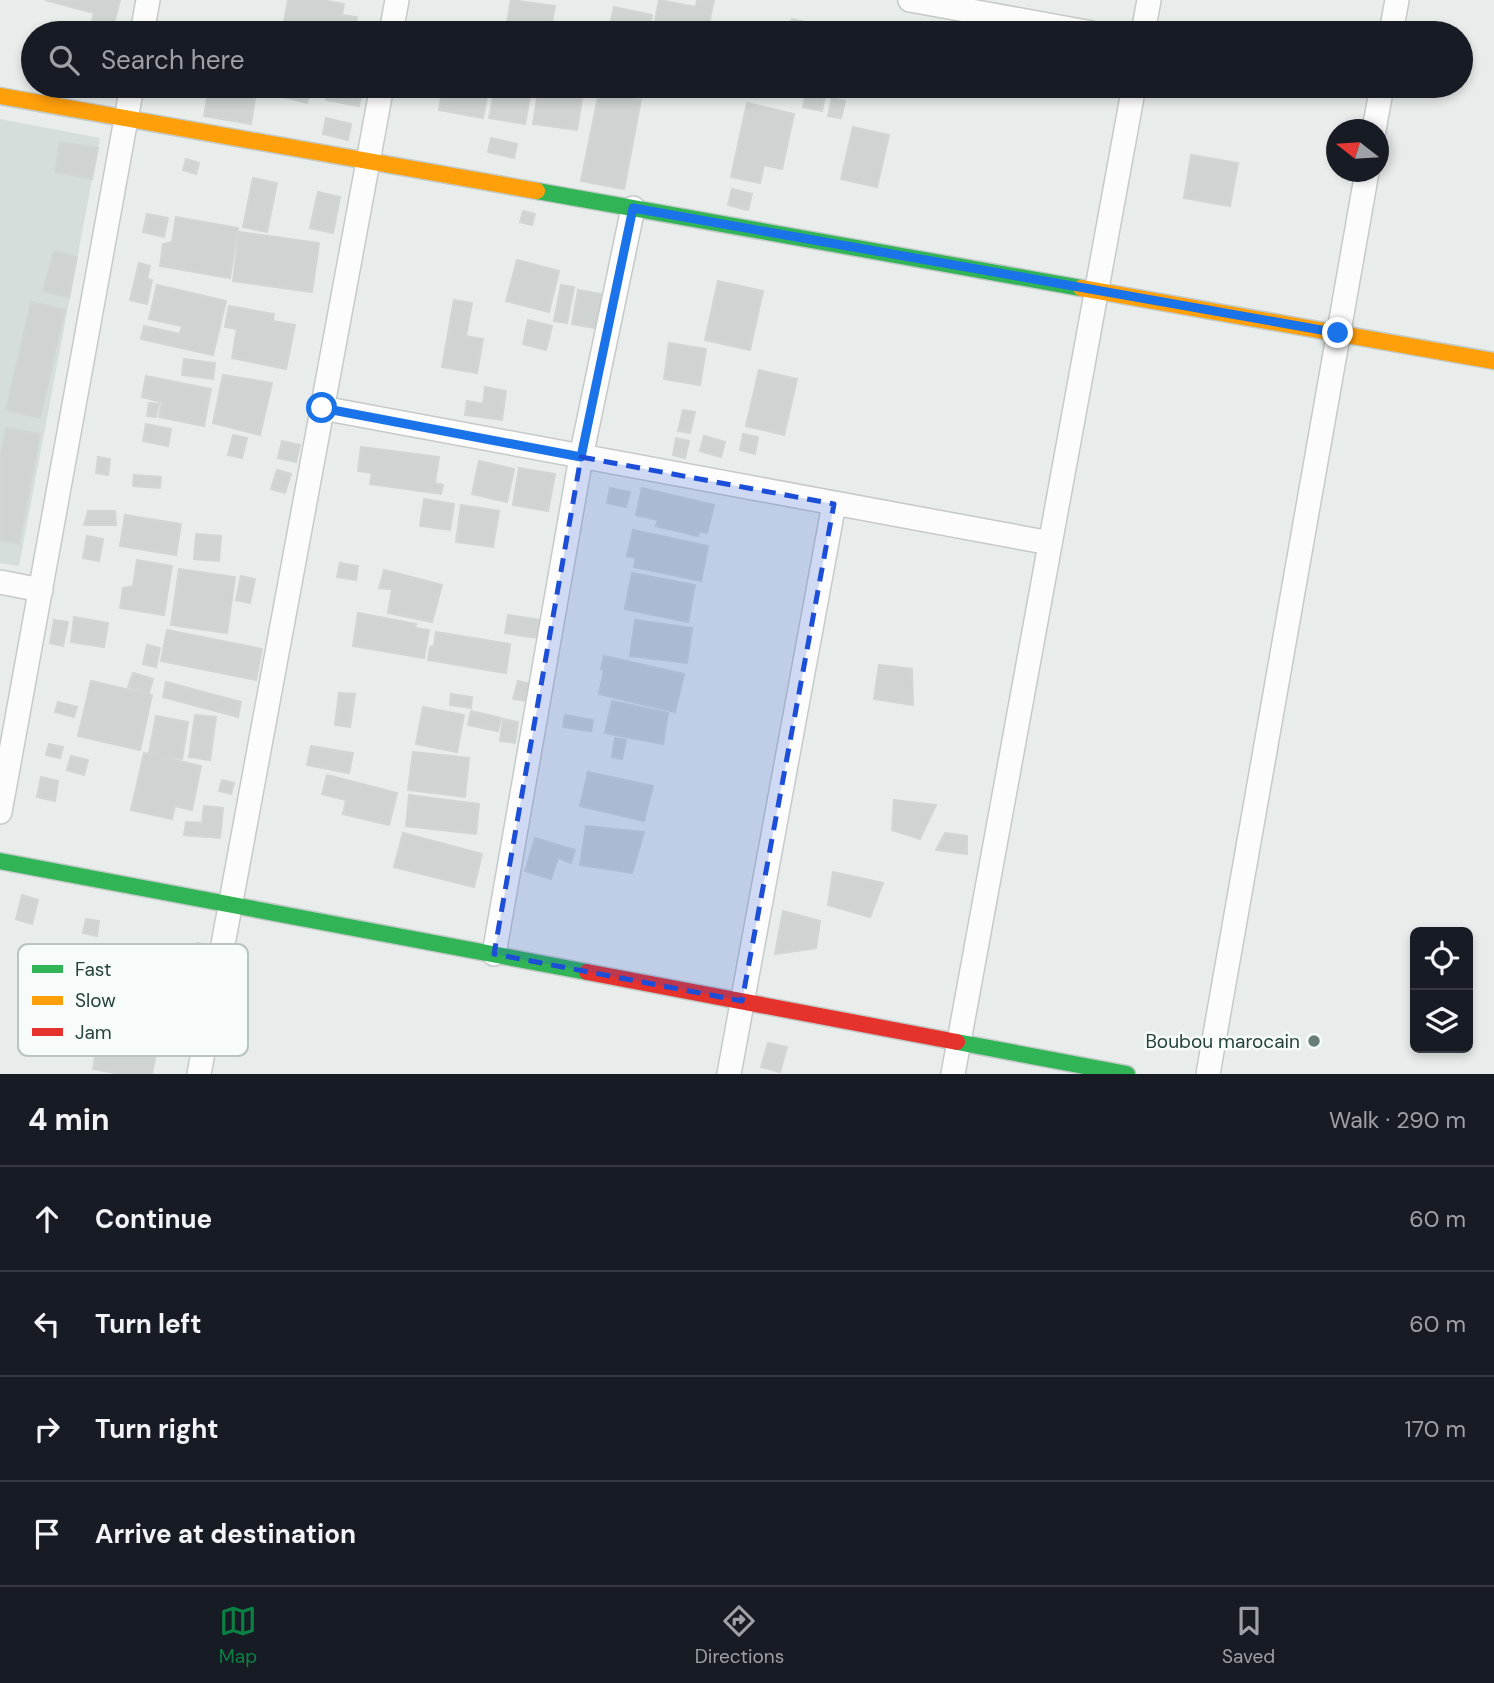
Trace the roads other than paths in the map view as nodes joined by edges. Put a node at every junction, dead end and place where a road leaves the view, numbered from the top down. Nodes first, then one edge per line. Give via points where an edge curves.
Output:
1 (148, 0) edge
2 (397, 0) edge
3 (910, 0) edge
4 (1149, 0) edge
5 (1397, 0) edge
6 (934, 2) edge
7 (144, 21) edge
8 (393, 21) edge
9 (1031, 21) edge
10 (1145, 21) edge
11 (1393, 21) edge
12 (0, 96) edge
13 (130, 98) edge
14 (380, 98) edge
15 (1132, 98) edge
16 (1380, 98) edge
17 (126, 118) junction
18 (1376, 119) edge
19 (368, 161) junction
20 (1365, 182) edge
21 (633, 208) junction
22 (1096, 290) junction
23 (1338, 333) junction
24 (1494, 361) edge
25 (322, 408) junction
26 (581, 457) junction
27 (834, 504) junction
28 (1050, 543) junction
29 (0, 582) edge
30 (41, 590) junction
31 (0, 812) edge
32 (0, 861) edge
33 (229, 904) junction
34 (222, 944) edge
35 (494, 954) junction
36 (742, 1001) junction
37 (958, 1042) junction
38 (202, 1056) edge
39 (199, 1074) edge
40 (729, 1074) edge
41 (953, 1074) edge
42 (1127, 1074) edge
43 (1208, 1074) edge

1 - 7 street
2 - 8 street
3 - 6 street
4 - 10 street
5 - 11 street
6 - 9 street
12 - 17 street
13 - 17 street
14 - 19 street
15 - 22 street
16 - 18 street
17 - 19 street
17 - 30 street
19 - 21 street
19 - 25 street
20 - 23 street
21 - 22 street
21 - 26 street
22 - 23 street
22 - 28 street
23 - 24 street
23 - 43 street
25 - 26 street
25 - 33 street
26 - 27 street
26 - 35 street
27 - 28 street
27 - 36 street
28 - 37 street
29 - 30 street
30 - 31 street
32 - 33 street
33 - 34 street
33 - 35 street
35 - 36 street
36 - 37 street
36 - 40 street
37 - 41 street
37 - 42 street
38 - 39 street

